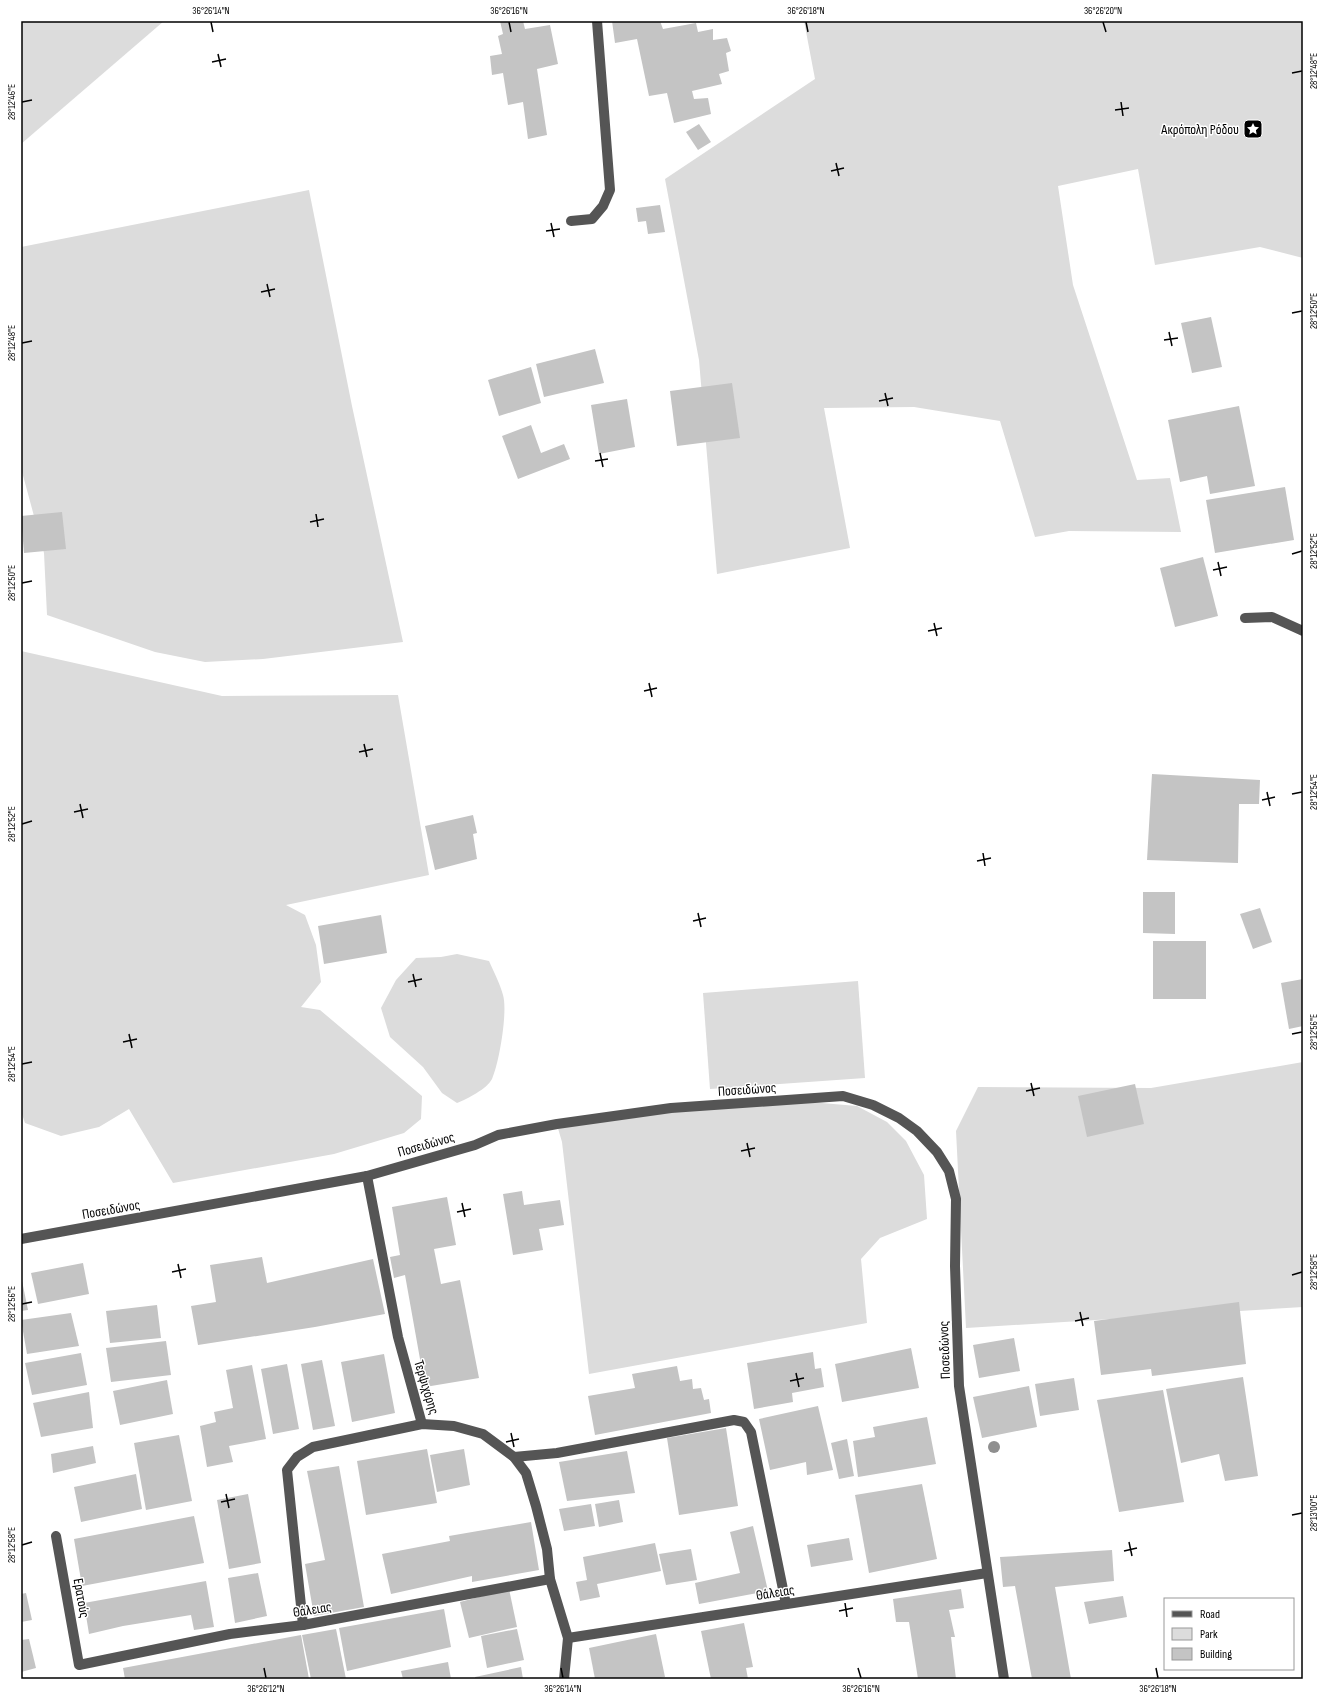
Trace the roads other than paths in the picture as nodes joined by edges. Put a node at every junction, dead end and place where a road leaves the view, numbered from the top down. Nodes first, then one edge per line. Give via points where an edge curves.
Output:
1 (597, 21) edge
2 (571, 221) dead end
3 (1245, 618) dead end
4 (1303, 631) edge
5 (367, 1176) junction
6 (21, 1239) edge
7 (422, 1424) junction
8 (514, 1457) junction
9 (56, 1536) dead end
10 (987, 1573) junction
11 (550, 1579) junction
12 (786, 1604) junction
13 (303, 1625) junction
14 (568, 1638) junction
15 (79, 1665) joint
16 (564, 1679) edge
17 (1004, 1679) edge

1 - 2 street via 610,190 604,206 592,219
3 - 4 street via 1272,617
5 - 6 street, Ποσειδώνος
5 - 7 street, Τερψιχόρης via 398,1337
5 - 10 street, Ποσειδώνος via 475,1145 498,1135 671,1108 843,1096 873,1105 899,1118 917,1131 937,1152 949,1171 956,1199 955,1266 959,1386
7 - 8 street, Τερψιχόρης via 454,1426 483,1434
7 - 13 street via 313,1447 297,1457 287,1470
8 - 11 street, Τερψιχόρης via 526,1473 536,1506 547,1549
8 - 12 street via 557,1453 734,1420 744,1422 751,1432
9 - 15 street, Ερατούς
10 - 12 street, Θάλειας
10 - 17 street, Ποσειδώνος
11 - 13 street, Θάλειας
11 - 14 street, Τερψιχόρης
12 - 14 street, Θάλειας
13 - 15 street, Θάλειας via 230,1634
14 - 16 street, Τερψιχόρης

